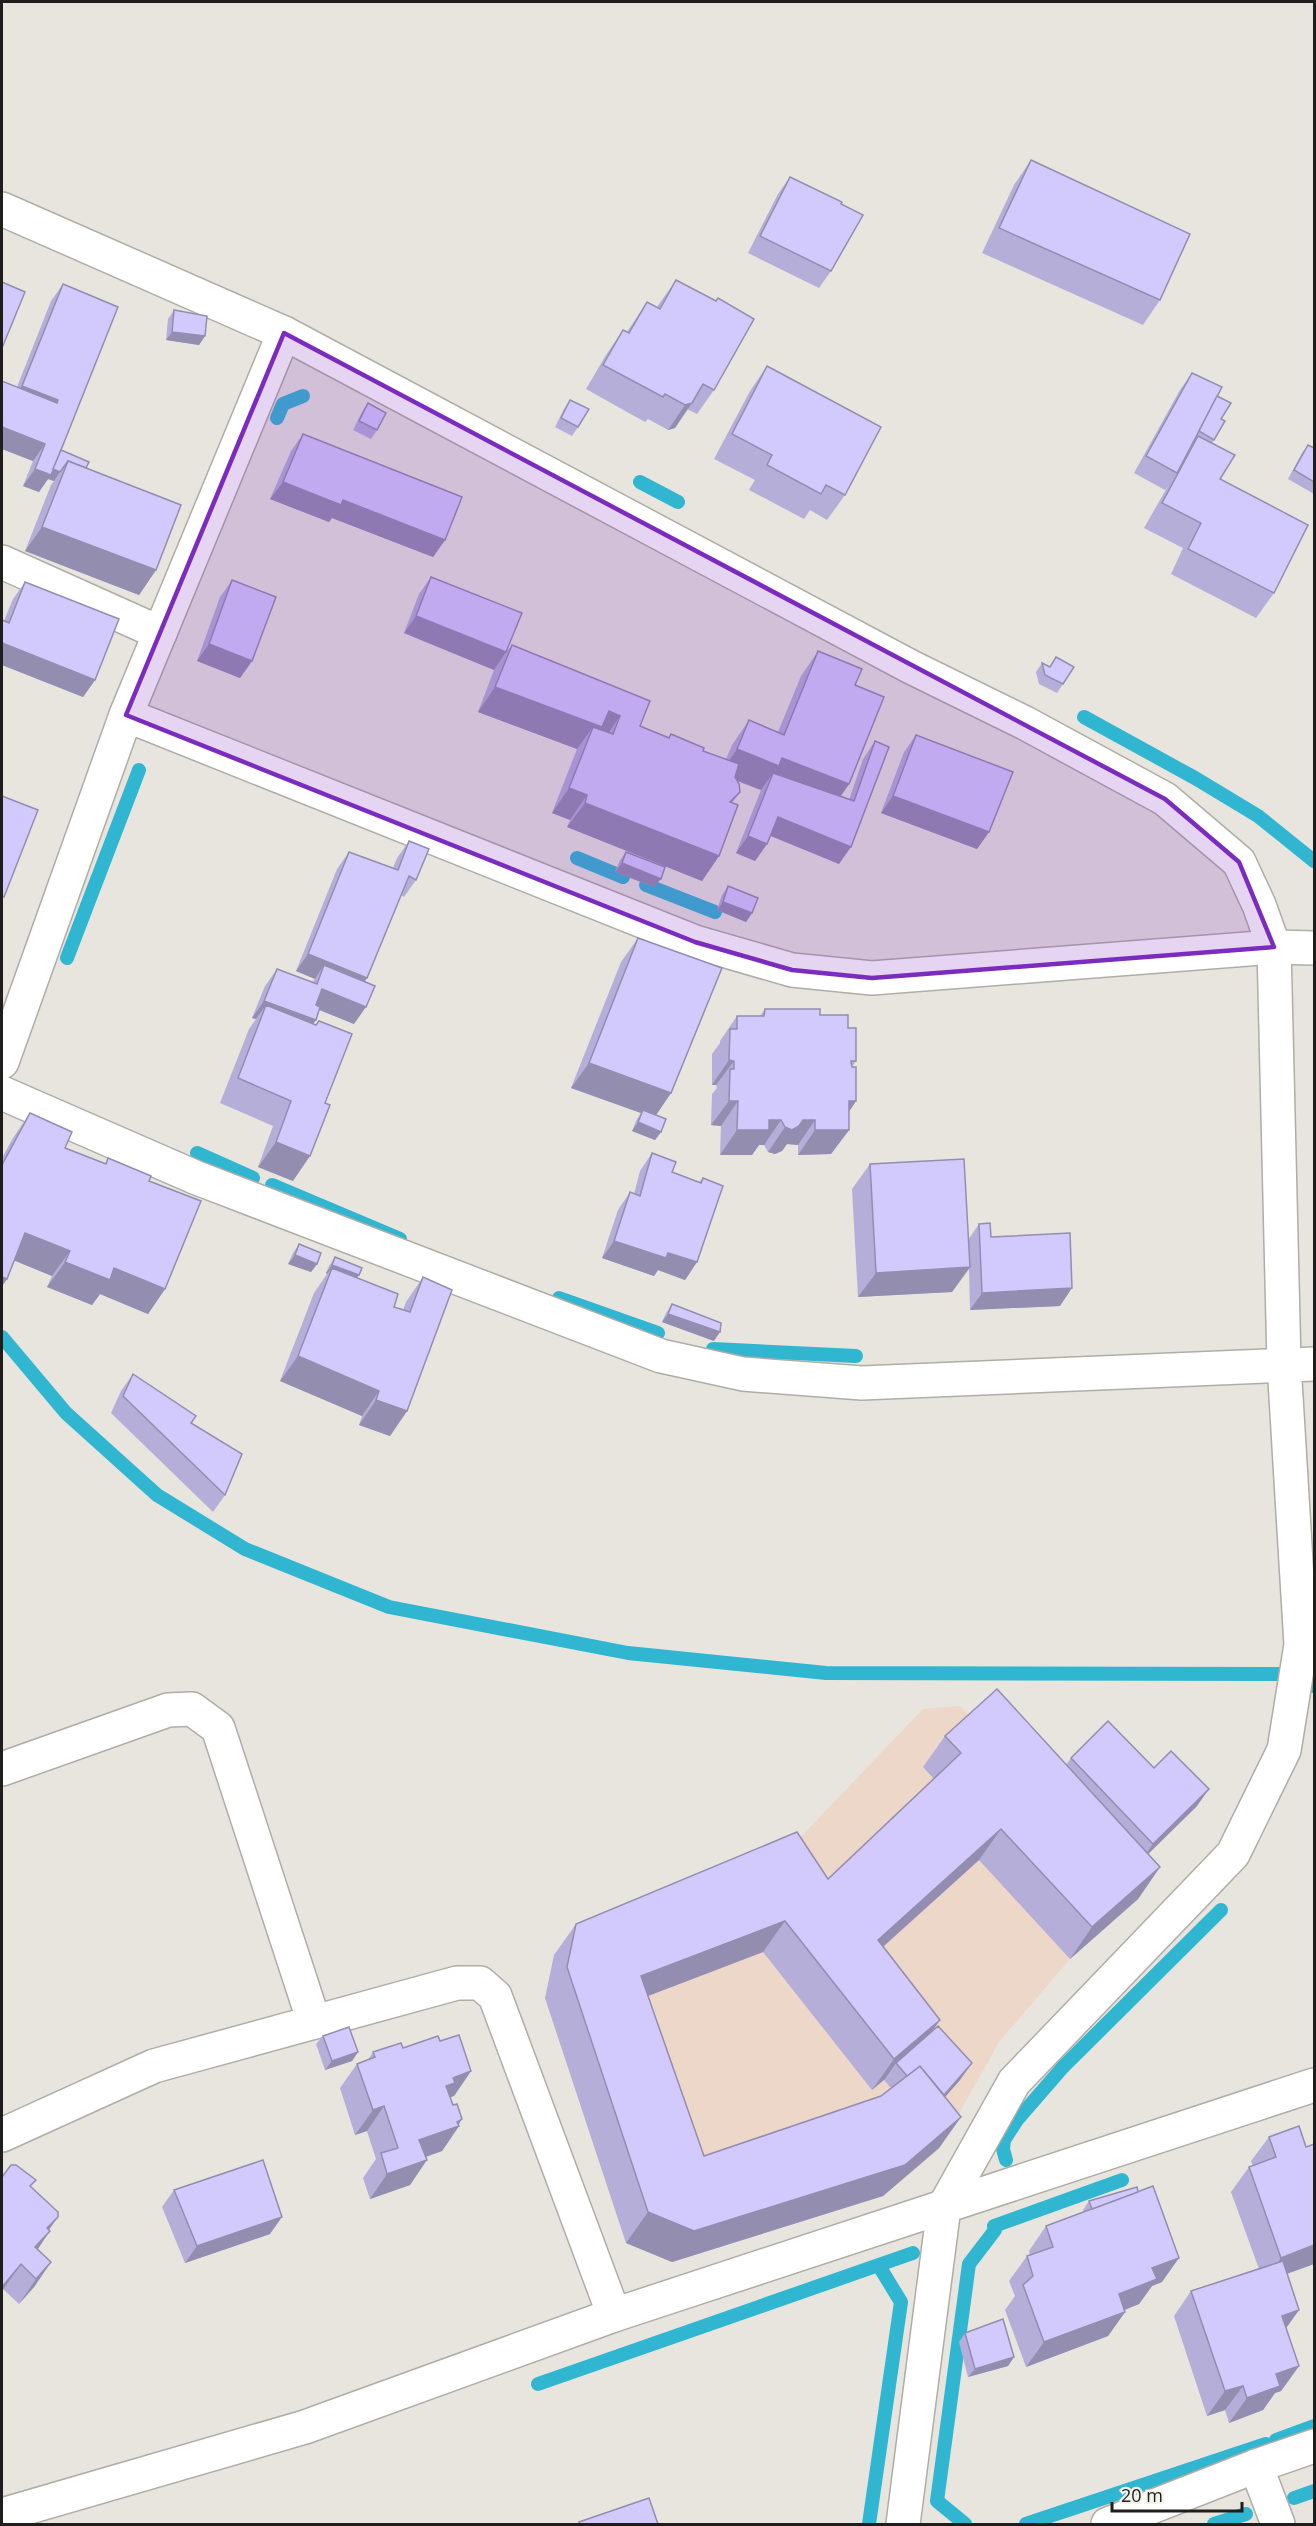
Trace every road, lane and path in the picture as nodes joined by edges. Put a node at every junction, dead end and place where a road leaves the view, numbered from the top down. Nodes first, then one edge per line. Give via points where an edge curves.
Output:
1 (2, 208) edge
2 (284, 333) junction
3 (2, 562) edge
4 (160, 633) junction
5 (126, 715) junction
6 (1274, 947) junction
7 (1314, 948) edge
8 (2, 1062) edge
9 (2, 1093) edge
10 (1299, 1364) edge
11 (2, 1769) edge
12 (314, 2022) junction
13 (1314, 2085) edge
14 (2, 2135) edge
15 (944, 2207) junction
16 (614, 2314) junction
17 (1314, 2446) edge
18 (1256, 2466) junction
19 (2, 2515) edge
20 (903, 2524) edge
21 (1108, 2524) edge
22 (1278, 2524) edge

1 - 2 street
2 - 4 street
2 - 6 street via 1165,799 1239,862
3 - 4 street
4 - 5 street
5 - 6 street via 695,942 792,970 872,978
5 - 8 street
6 - 7 street
6 - 10 street
9 - 10 street via 197,1178 660,1356 743,1374 862,1383
10 - 15 street via 1301,1645 1284,1750 1233,1854 1014,2082
11 - 12 street via 168,1710 192,1709 218,1728
12 - 14 street via 154,2066
12 - 16 street via 457,1983 480,1983 495,1996
13 - 15 street
15 - 16 street
15 - 20 street
16 - 19 street via 305,2427
17 - 18 street
18 - 21 street
18 - 22 street

